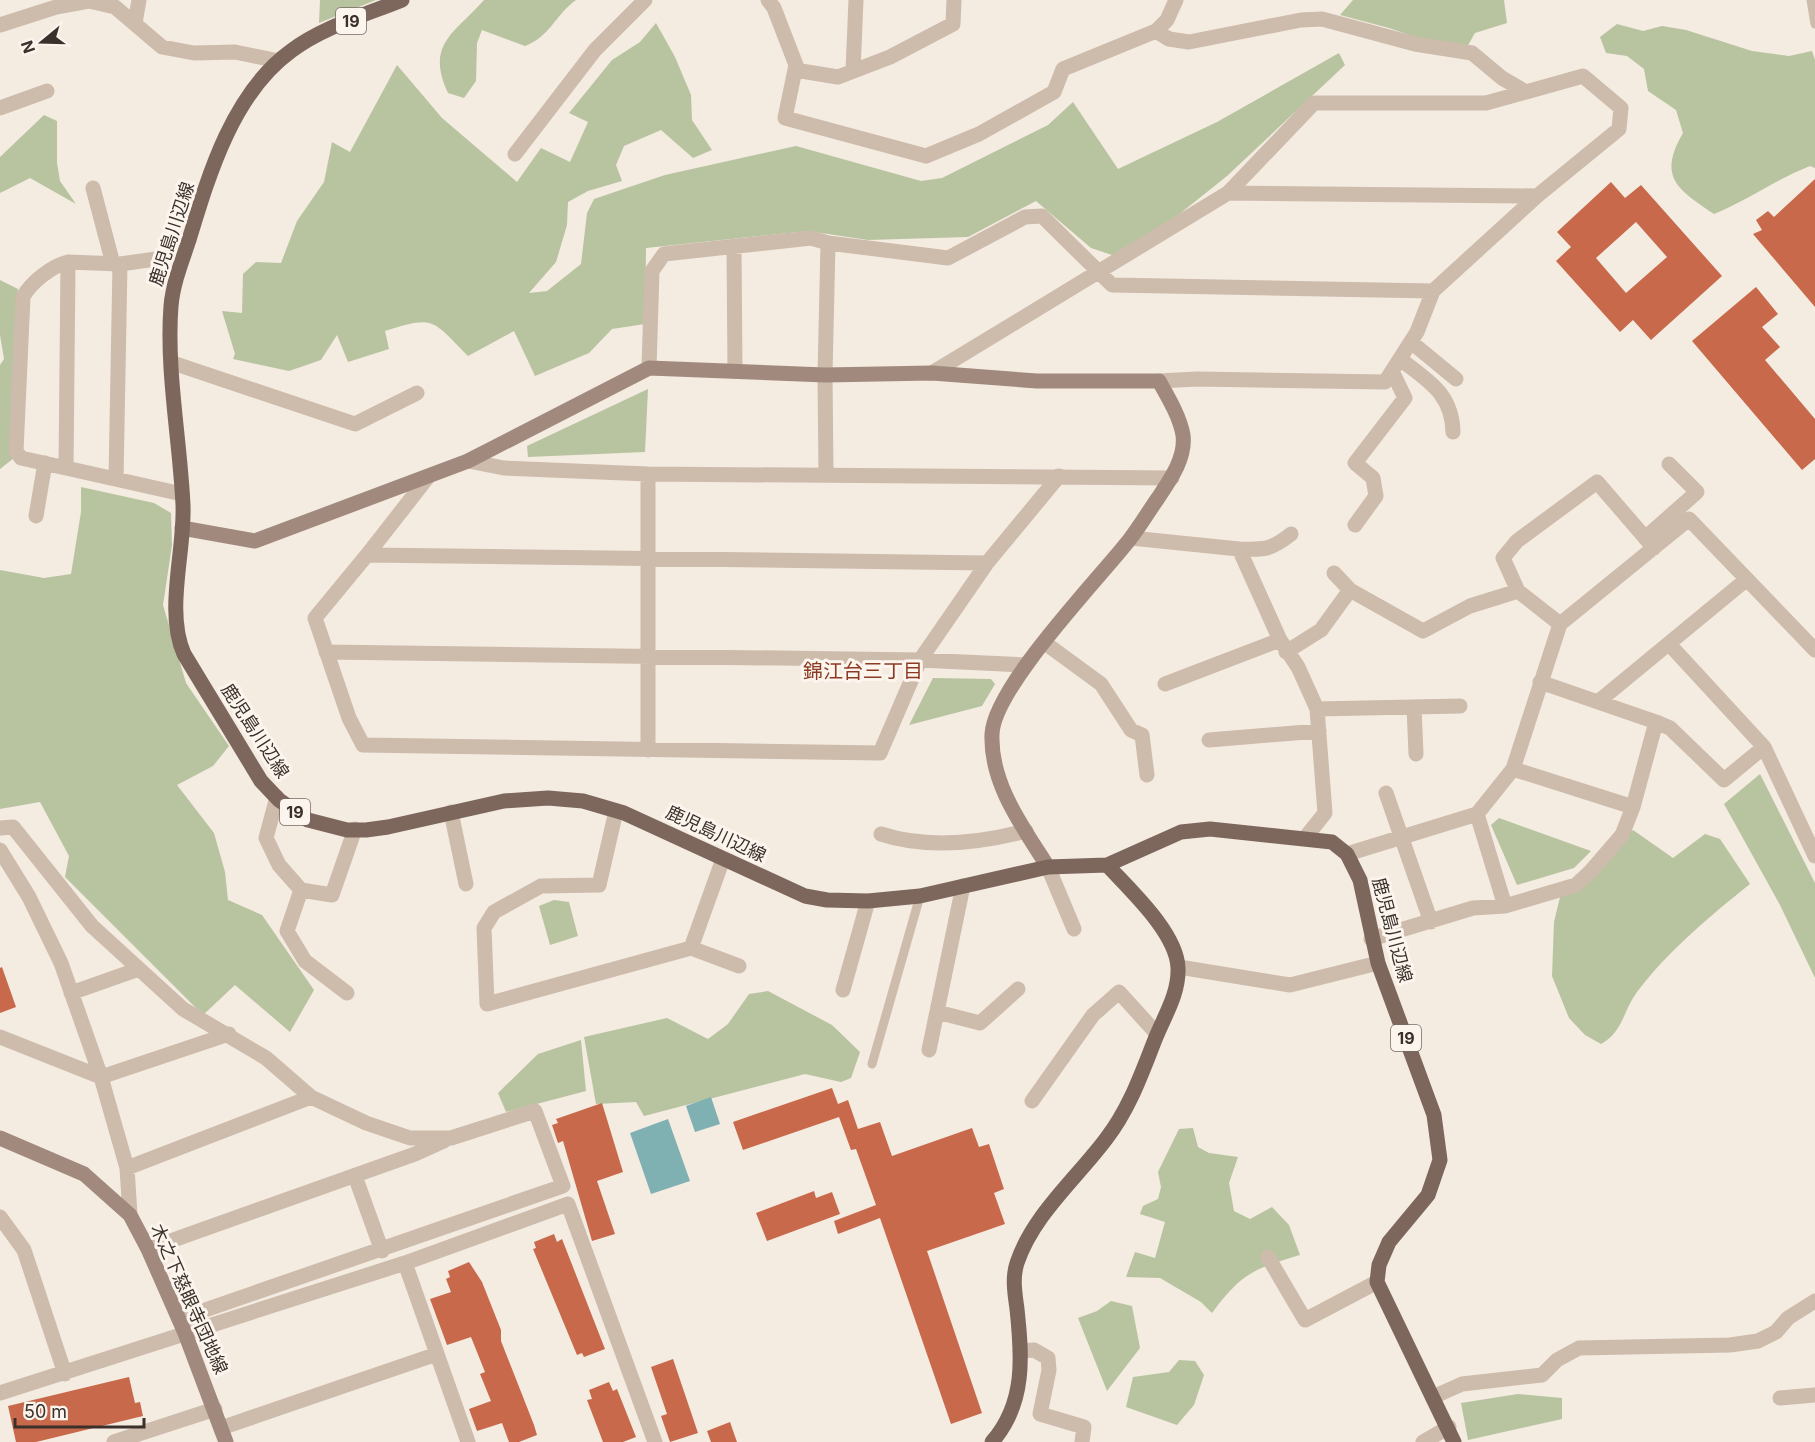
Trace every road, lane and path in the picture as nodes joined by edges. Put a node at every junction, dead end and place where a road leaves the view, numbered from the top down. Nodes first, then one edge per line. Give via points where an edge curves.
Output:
1 (139, 0) edge
2 (402, 0) edge
3 (645, 0) edge
4 (768, 0) edge
5 (856, 0) edge
6 (954, 0) edge
7 (1176, 0) edge
8 (1811, 0) edge
9 (51, 4) edge
10 (135, 23) junction
11 (1815, 24) edge
12 (0, 25) edge
13 (1156, 31) junction
14 (279, 61) junction
15 (795, 70) junction
16 (853, 72) junction
17 (47, 91) dead end
18 (1526, 92) junction
19 (0, 108) edge
20 (515, 154) dead end
21 (93, 188) dead end
22 (1228, 193) junction
23 (1537, 196) junction
24 (828, 243) junction
25 (734, 248) junction
26 (156, 259) dead end
27 (69, 262) junction
28 (116, 264) junction
29 (1096, 271) junction
30 (1433, 291) junction
31 (1411, 342) junction
32 (172, 363) junction
33 (1396, 365) junction
34 (649, 368) junction
35 (735, 372) junction
36 (932, 373) junction
37 (825, 375) junction
38 (1456, 379) dead end
39 (1159, 381) junction
40 (417, 393) dead end
41 (1453, 432) dead end
42 (468, 461) junction
43 (45, 463) junction
44 (1669, 464) dead end
45 (66, 468) junction
46 (648, 474) junction
47 (826, 474) junction
48 (1059, 476) junction
49 (428, 477) junction
50 (1172, 478) junction
51 (117, 479) junction
52 (182, 494) junction
53 (36, 516) dead end
54 (1355, 525) dead end
55 (182, 528) junction
56 (1291, 534) dead end
57 (1131, 538) junction
58 (1650, 543) junction
59 (1239, 549) junction
60 (367, 555) junction
61 (648, 561) junction
62 (987, 563) junction
63 (1334, 573) dead end
64 (1747, 579) junction
65 (1350, 590) junction
66 (1518, 591) junction
67 (1560, 624) junction
68 (1045, 643) junction
69 (1670, 645) junction
70 (1283, 646) junction
71 (1815, 650) edge
72 (326, 652) junction
73 (647, 657) junction
74 (920, 660) junction
75 (1026, 665) junction
76 (1539, 682) junction
77 (1165, 684) dead end
78 (1599, 701) junction
79 (1460, 706) dead end
80 (1414, 707) junction
81 (1317, 709) junction
82 (1656, 722) junction
83 (1319, 731) junction
84 (1209, 740) dead end
85 (1764, 747) junction
86 (648, 750) junction
87 (1416, 754) dead end
88 (1513, 769) junction
89 (1147, 775) dead end
90 (1386, 793) dead end
91 (277, 797) junction
92 (1633, 807) junction
93 (616, 811) junction
94 (451, 812) junction
95 (1477, 814) junction
96 (0, 828) edge
97 (356, 830) junction
98 (1026, 831) junction
99 (881, 834) dead end
100 (1402, 837) junction
101 (1305, 838) junction
102 (0, 850) edge
103 (1347, 854) junction
104 (1815, 856) edge
105 (723, 859) junction
106 (1107, 865) junction
107 (1048, 867) junction
108 (466, 884) dead end
109 (963, 886) junction
110 (301, 890) junction
111 (920, 896) junction
112 (868, 901) junction
113 (1505, 906) junction
114 (1431, 922) junction
115 (1074, 929) dead end
116 (1371, 939) junction
117 (691, 948) junction
118 (1378, 963) junction
119 (740, 966) dead end
120 (1179, 967) junction
121 (139, 969) junction
122 (1018, 989) dead end
123 (843, 990) dead end
124 (71, 993) junction
125 (347, 993) dead end
126 (937, 1012) junction
127 (229, 1034) junction
128 (1157, 1034) junction
129 (0, 1037) edge
130 (929, 1050) dead end
131 (872, 1064) dead end
132 (101, 1077) junction
133 (311, 1097) junction
134 (1032, 1101) dead end
135 (0, 1138) edge
136 (451, 1138) junction
137 (127, 1168) junction
138 (355, 1176) junction
139 (130, 1215) junction
140 (0, 1217) edge
141 (148, 1249) junction
142 (382, 1251) junction
143 (1268, 1257) dead end
144 (405, 1263) junction
145 (1377, 1282) junction
146 (1815, 1301) edge
147 (182, 1326) junction
148 (1020, 1351) junction
149 (437, 1354) junction
150 (65, 1374) junction
151 (0, 1393) edge
152 (1815, 1395) edge
153 (1433, 1397) junction
154 (1780, 1398) dead end
155 (214, 1409) junction
156 (1449, 1427) junction
157 (223, 1435) edge
158 (114, 1442) edge
159 (468, 1442) edge
160 (655, 1442) edge
161 (992, 1442) edge
162 (1082, 1442) edge
163 (1423, 1442) edge
164 (1454, 1442) edge

1 - 10 street
2 - 14 main road, 鹿児島川辺線 / 19 via 320,34
3 - 20 street via 595,50
4 - 15 street via 793,56
5 - 16 street
6 - 16 street via 952,24
7 - 13 street via 1167,20
8 - 11 lane
9 - 10 street via 89,1 115,7
9 - 12 street
10 - 14 street via 162,46 194,53 235,52
13 - 15 street via 1063,69 1054,92 979,134 926,156 785,118
13 - 18 street via 1169,39 1189,42 1301,20 1322,20 1415,44 1472,53
14 - 32 main road, 鹿児島川辺線 / 19 via 253,91 234,123 196,215 172,295
15 - 16 street via 838,77
17 - 19 street
18 - 22 street via 1486,103 1314,103
18 - 23 street via 1583,76 1621,108 1619,129
21 - 28 street
22 - 23 street
22 - 29 street
23 - 30 street
24 - 25 street via 811,238
24 - 29 street via 948,258 1025,217 1042,216
24 - 37 street
25 - 34 street via 664,254 652,271
25 - 35 street
26 - 28 street
27 - 28 street
27 - 43 street via 58,265 23,297 16,451 21,458
27 - 45 street
28 - 51 street
29 - 30 street via 1112,285
29 - 36 street
30 - 31 street
31 - 33 street
31 - 38 street
32 - 40 street via 355,424
32 - 52 main road, 鹿児島川辺線 / 19
33 - 39 street via 1385,382
33 - 41 street via 1436,388 1447,401
33 - 54 street via 1405,398 1355,463 1373,478 1376,496
34 - 35 street
34 - 42 street
35 - 37 street
36 - 37 street
36 - 39 street via 1037,381
37 - 47 street
39 - 50 street via 1183,436 1181,457
42 - 46 street via 504,468
42 - 49 street
43 - 45 street
43 - 53 street
44 - 58 street via 1697,492
45 - 51 street
46 - 47 street
46 - 61 street
47 - 48 street
48 - 50 street
48 - 62 street
49 - 55 street via 255,541
49 - 60 street
50 - 57 street
51 - 52 street
52 - 55 main road, 鹿児島川辺線 / 19
55 - 91 main road, 鹿児島川辺線 / 19 via 176,613 181,646 252,767
56 - 59 street via 1275,547
57 - 59 street
57 - 68 street
58 - 64 street via 1689,519
58 - 66 street via 1597,482 1517,541 1503,558
58 - 67 street
59 - 70 street
60 - 61 street
60 - 72 street via 315,618
61 - 62 street
61 - 73 street
62 - 74 street
63 - 65 street
64 - 69 street
64 - 71 street
65 - 66 street via 1424,630 1470,606
65 - 70 street via 1321,630
66 - 67 street
67 - 76 street
68 - 75 street
68 - 89 street via 1101,684 1131,730 1142,735
69 - 78 street
69 - 85 street
70 - 77 street
70 - 81 street via 1298,666
72 - 73 street
72 - 86 street via 349,718 363,745
73 - 74 street
73 - 86 street
74 - 75 street
74 - 86 street via 880,753
75 - 98 street via 1007,693 992,732 994,766
76 - 78 street
76 - 88 street
78 - 82 street
79 - 80 street
80 - 81 street
80 - 87 street
81 - 83 street
82 - 85 street via 1670,728 1724,780
82 - 92 street
83 - 84 street
83 - 101 street via 1325,813
85 - 104 street
88 - 92 street
88 - 95 street
90 - 100 street
91 - 97 main road, 鹿児島川辺線 / 19 via 308,820
91 - 110 street via 266,838 279,865
92 - 113 street via 1622,835 1576,885
93 - 94 main road, 鹿児島川辺線 / 19 via 574,800 532,798
93 - 105 main road, 鹿児島川辺線 / 19
93 - 117 street via 599,885 541,886 494,912 484,928 486,1004
94 - 97 main road, 鹿児島川辺線 / 19 via 388,827
94 - 108 street
95 - 100 street
95 - 113 street
96 - 121 street via 13,827 92,926
97 - 110 street via 332,895
98 - 99 street via 996,839 919,843
98 - 107 street
100 - 103 street
100 - 114 street
101 - 103 main road, 鹿児島川辺線 / 19 via 1332,842
101 - 106 main road, 鹿児島川辺線 / 19 via 1210,830 1181,832
102 - 124 street via 29,897
103 - 116 main road, 鹿児島川辺線 / 19 via 1360,880
105 - 112 main road, 鹿児島川辺線 / 19 via 805,896
105 - 117 street
106 - 107 main road, 鹿児島川辺線 / 19
106 - 120 main road via 1167,935
107 - 109 main road, 鹿児島川辺線 / 19
107 - 115 street
109 - 111 main road, 鹿児島川辺線 / 19
109 - 126 street
110 - 125 street via 287,931 305,962
111 - 112 main road, 鹿児島川辺線 / 19
111 - 131 lane
112 - 123 street
113 - 114 street via 1473,908
114 - 116 street
116 - 118 main road, 鹿児島川辺線 / 19
117 - 119 street
118 - 120 street via 1290,985
118 - 145 main road, 鹿児島川辺線 / 19 via 1434,1115 1440,1160 1428,1195 1389,1242
120 - 128 main road via 1168,1014
121 - 124 street
121 - 127 street via 183,1009
122 - 126 street via 980,1023
124 - 132 street
126 - 130 street
127 - 132 street
127 - 133 street via 266,1058
128 - 134 street via 1119,992 1093,1015
128 - 148 main road via 1120,1119 1038,1222 1021,1252 1014,1284
129 - 132 street
132 - 137 street
133 - 136 street via 366,1124 410,1138
133 - 137 street
135 - 139 street, 木之下慈眼寺団地線 via 84,1174
136 - 138 street
136 - 142 street via 535,1111 562,1186
137 - 139 street
138 - 141 street
138 - 142 street
139 - 141 street, 木之下慈眼寺団地線
140 - 150 street via 24,1250
141 - 147 street, 木之下慈眼寺団地線
142 - 147 street
143 - 145 street via 1305,1320
144 - 147 street
144 - 149 street
144 - 160 street via 568,1204
145 - 153 main road
146 - 153 street via 1758,1341 1579,1348 1557,1360 1542,1375 1462,1384
147 - 150 street
147 - 155 street, 木之下慈眼寺団地線
148 - 161 main road via 1020,1383 1011,1415
148 - 162 street via 1034,1350 1048,1358 1040,1413 1084,1427
149 - 157 street
149 - 159 street
150 - 151 street
152 - 154 street
153 - 156 main road
155 - 157 street, 木之下慈眼寺団地線
155 - 158 street
156 - 163 street
156 - 164 main road

